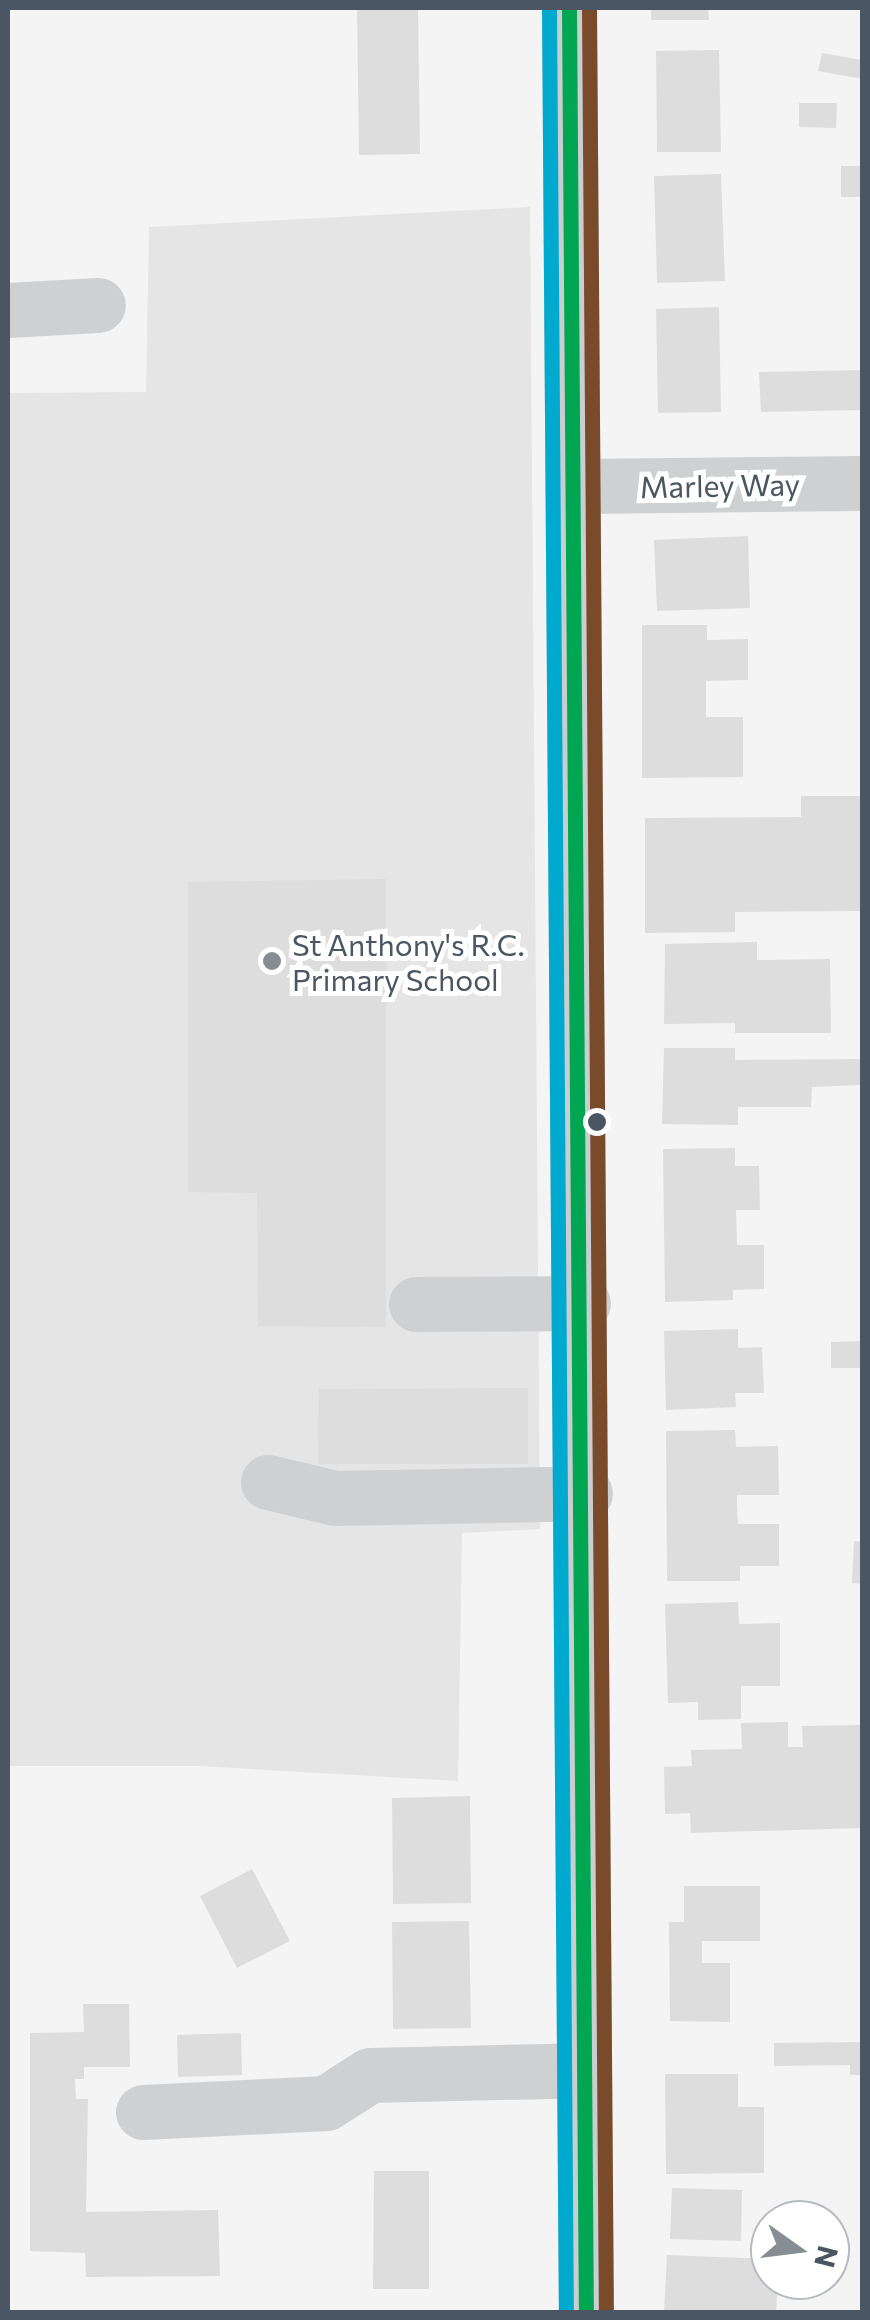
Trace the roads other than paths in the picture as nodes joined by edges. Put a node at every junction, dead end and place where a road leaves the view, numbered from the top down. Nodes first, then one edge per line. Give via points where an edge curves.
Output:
1 (569, 8) edge
2 (98, 305) dead end
3 (8, 310) edge
4 (862, 483) edge
5 (577, 486) junction
6 (583, 1303) junction
7 (416, 1304) dead end
8 (268, 1482) dead end
9 (585, 1493) junction
10 (583, 2070) junction
11 (144, 2112) dead end
12 (586, 2312) edge

1 - 5 main road
2 - 3 street
4 - 5 street, Marley Way
5 - 6 main road
6 - 7 street
6 - 9 main road
8 - 9 street via 335,1498
9 - 10 main road
10 - 11 street via 370,2074 326,2103
10 - 12 main road

